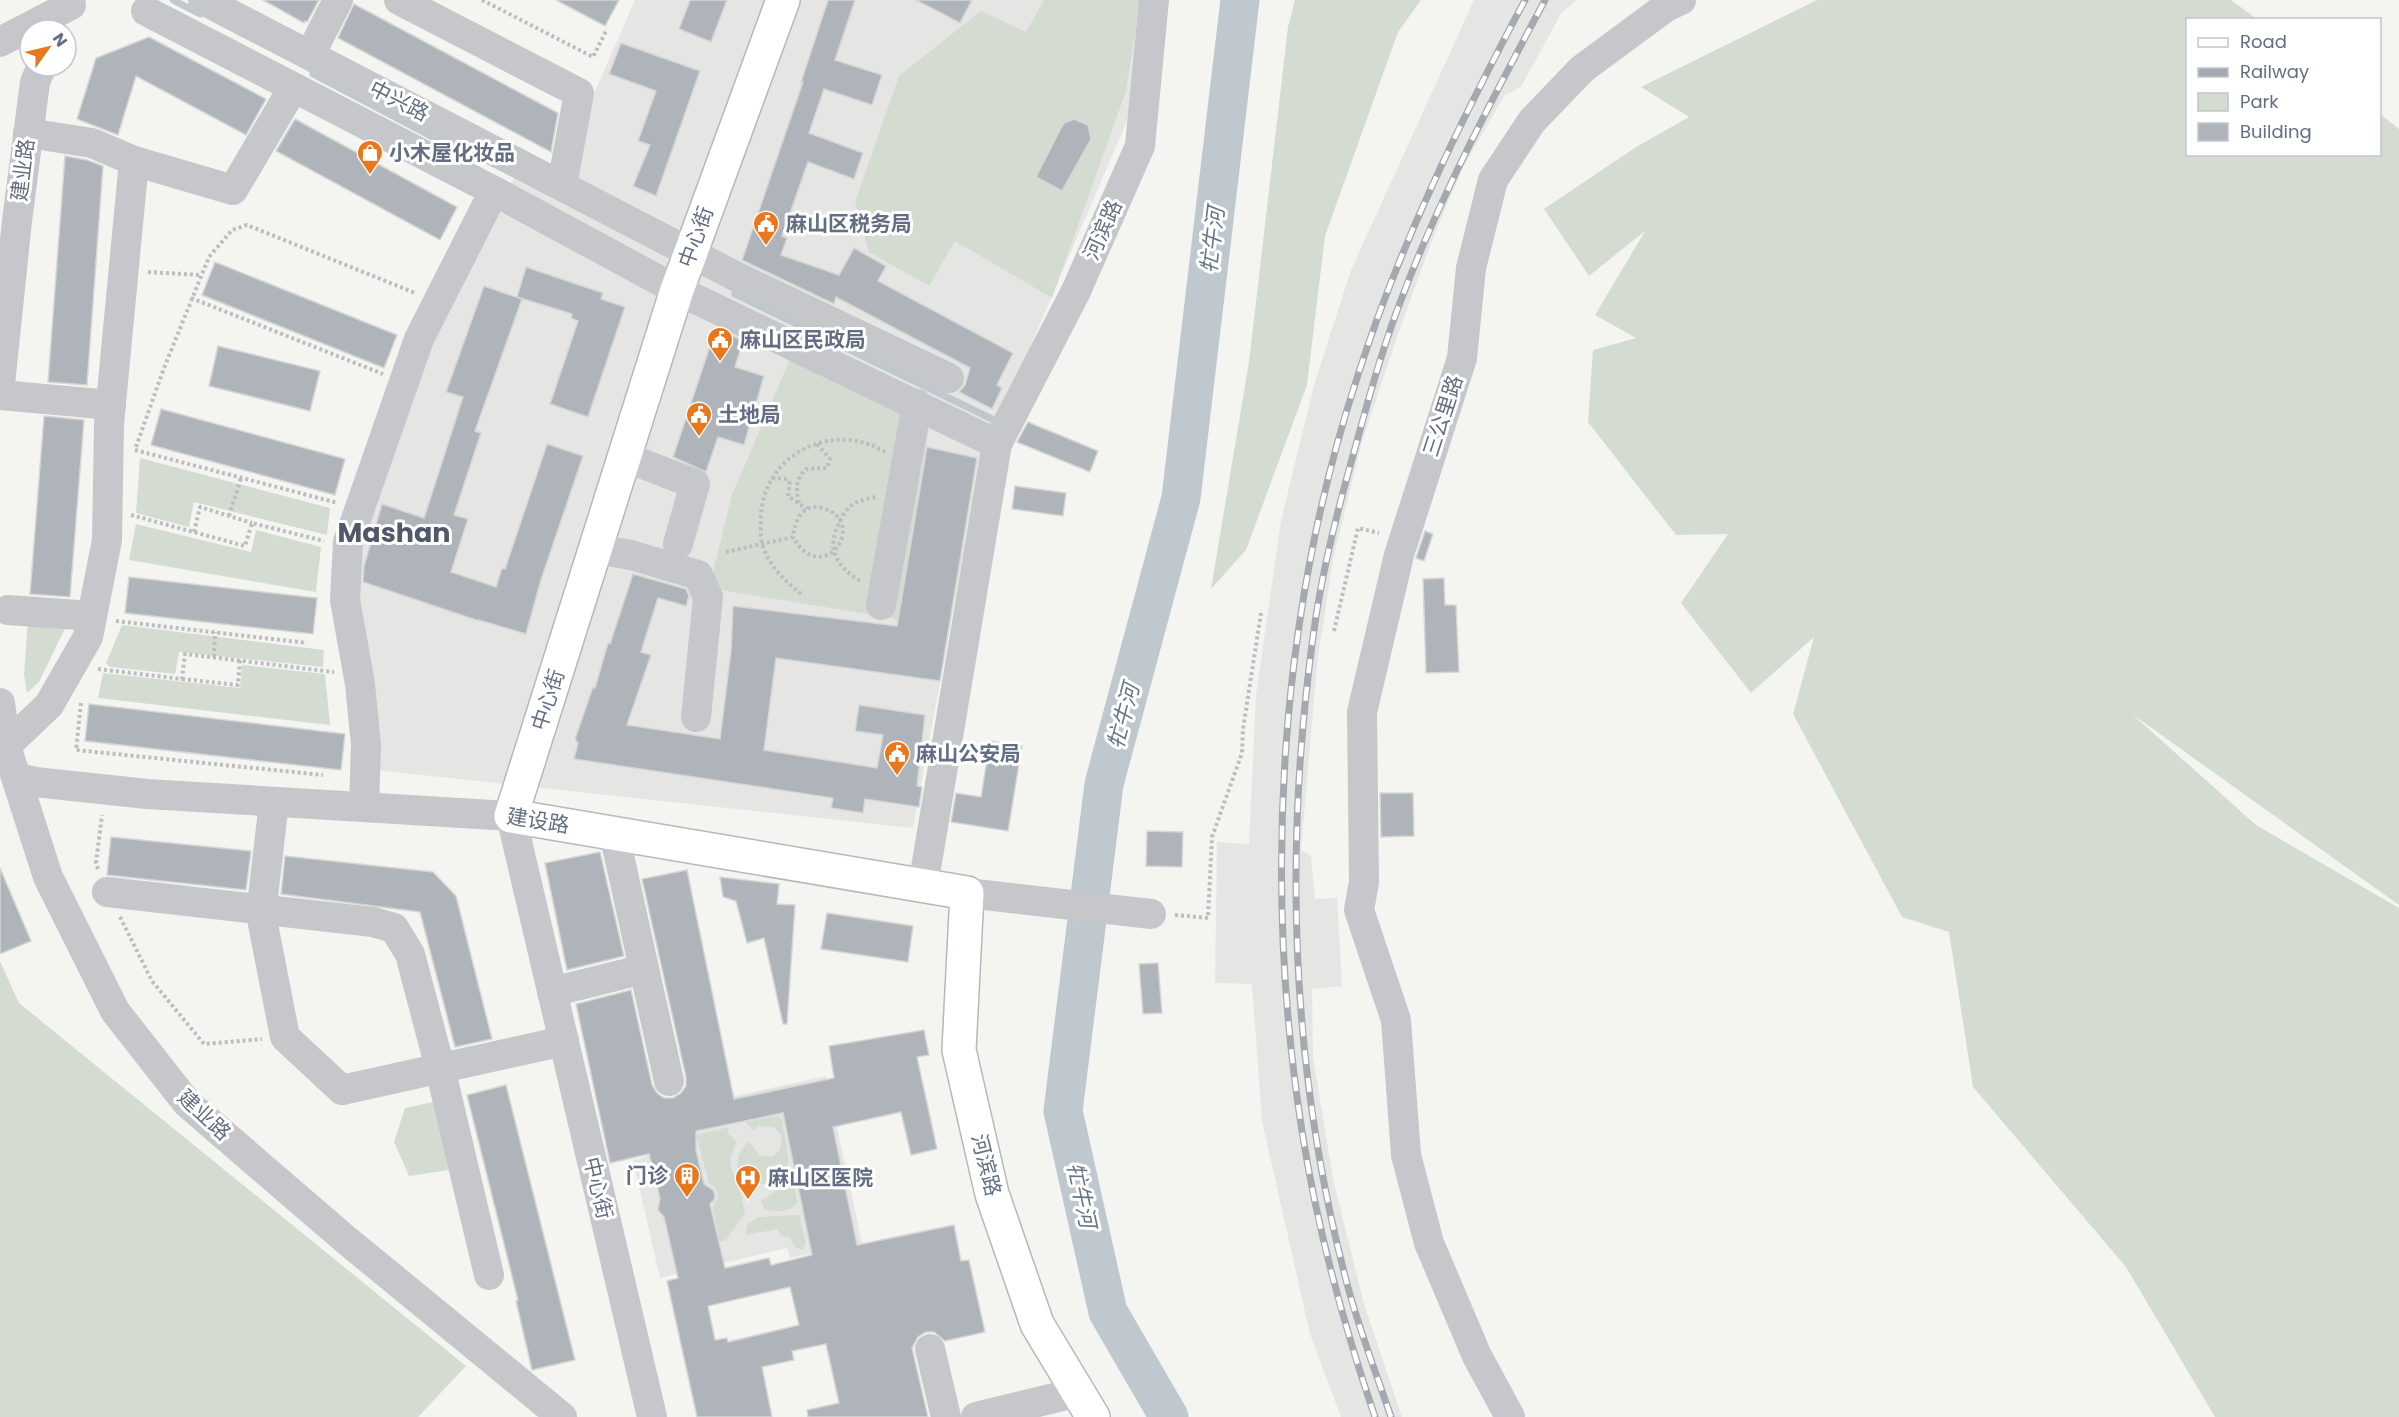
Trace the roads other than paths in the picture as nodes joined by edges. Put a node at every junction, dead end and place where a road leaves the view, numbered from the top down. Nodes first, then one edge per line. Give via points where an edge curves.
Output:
1 (203, 0) edge
2 (338, 0) edge
3 (399, 0) edge
4 (783, 0) edge
5 (1154, 0) edge
6 (1644, 0) edge
7 (1681, 0) edge
8 (146, 11) dead end
9 (68, 12) edge
10 (1628, 35) junction
11 (0, 42) edge
12 (310, 55) junction
13 (37, 78) edge
14 (293, 88) junction
15 (28, 133) junction
16 (134, 161) junction
17 (562, 185) junction
18 (494, 191) junction
19 (690, 252) junction
20 (677, 290) junction
21 (949, 378) dead end
22 (0, 384) edge
23 (0, 395) edge
24 (917, 404) junction
25 (111, 405) junction
26 (997, 444) junction
27 (625, 457) junction
28 (678, 544) dead end
29 (596, 549) junction
30 (883, 596) road end
31 (8, 610) dead end
32 (109, 619) junction
33 (0, 703) edge
34 (696, 717) dead end
35 (6, 746) junction
36 (26, 779) junction
37 (274, 801) junction
38 (364, 807) junction
39 (511, 816) junction
40 (614, 833) junction
41 (923, 886) junction
42 (107, 892) road end
43 (967, 893) junction
44 (262, 909) junction
45 (1151, 914) road end
46 (644, 969) junction
47 (552, 992) junction
48 (564, 1041) junction
49 (440, 1068) junction
50 (669, 1081) dead end
51 (489, 1275) dead end
52 (930, 1349) dead end
53 (1086, 1405) edge
54 (562, 1417) edge
55 (652, 1417) edge
56 (946, 1417) edge
57 (976, 1417) edge
58 (1510, 1417) edge

1 - 12 street, 中兴路
2 - 12 street
3 - 17 street via 579,93
4 - 19 main road, 中心街
5 - 26 street, 河滨路 via 1140,146 1076,291
6 - 10 street
7 - 10 street, 三公里路
8 - 14 street
9 - 11 street
10 - 58 street, 三公里路 via 1582,69 1532,121 1492,180 1471,268 1462,358 1399,555 1362,712 1364,882 1359,910 1396,1020 1406,1155 1430,1243 1477,1356
12 - 17 street, 中兴路
13 - 15 street, 建业路
14 - 16 street via 232,190
14 - 18 street
15 - 16 street via 92,142
15 - 22 street, 建业路
16 - 25 street
17 - 19 street, 中兴路
18 - 20 street
18 - 38 street via 419,339 348,547 345,600 366,745
19 - 20 main road, 中心街
19 - 21 street, 中兴路
20 - 24 street
20 - 27 main road, 中心街
23 - 25 street
24 - 26 street
24 - 30 street
25 - 32 street
26 - 41 street, 河滨路
27 - 28 street via 695,484
27 - 29 main road, 中心街
29 - 34 street via 698,575 708,597
29 - 39 main road, 中心街
31 - 32 street
32 - 35 street via 88,637 49,705
33 - 35 street, 建业路
35 - 36 street, 建业路
36 - 37 street, 建设路 via 104,790
36 - 54 street, 建业路 via 48,877 115,1011 187,1103
37 - 38 street, 建设路
37 - 44 street
38 - 39 street, 建设路
39 - 40 main road, 建设路
39 - 47 street, 中心街
40 - 41 main road, 建设路
40 - 46 street
41 - 43 main road, 建设路
42 - 44 street
43 - 45 street
43 - 53 main road, 河滨路 via 959,1050 992,1194 1037,1324
44 - 49 street via 394,928 410,954
44 - 49 street via 285,1037 342,1090
46 - 47 street
46 - 50 street
47 - 48 street, 中心街
48 - 49 street
48 - 55 street, 中心街
49 - 51 street
52 - 56 street
53 - 57 street

